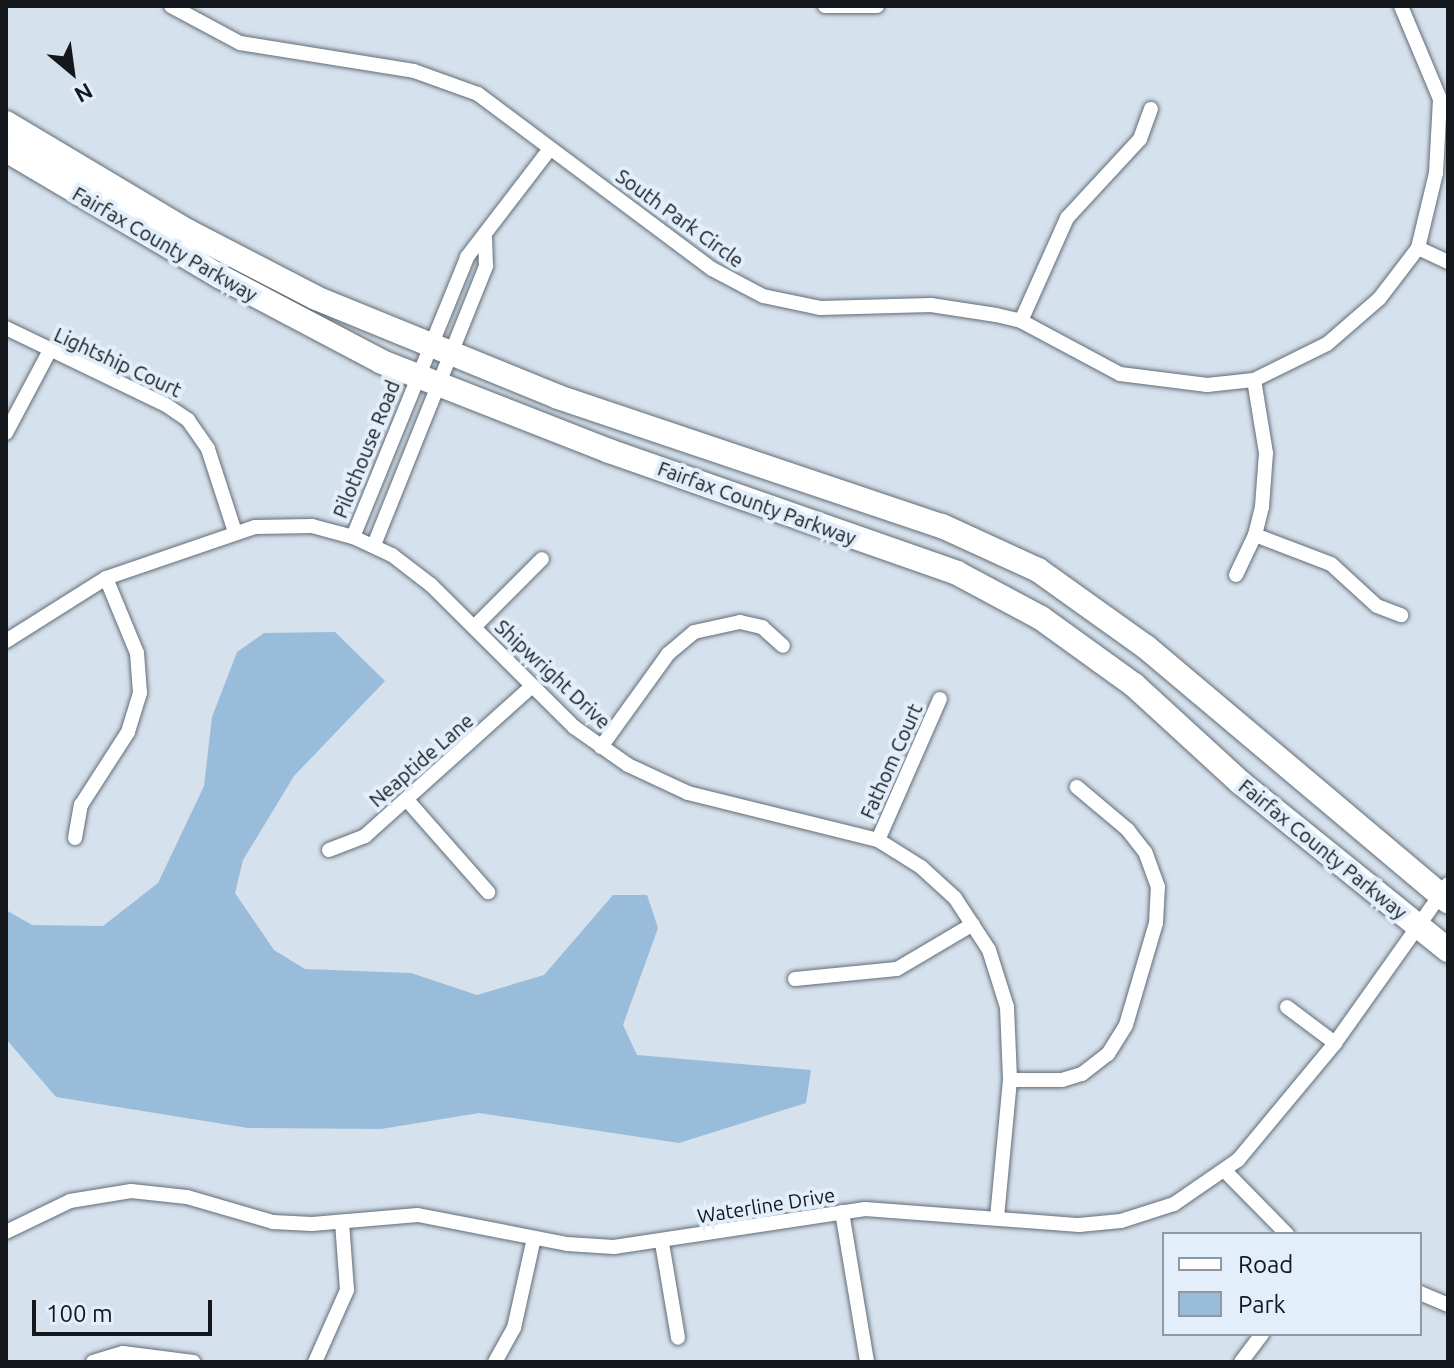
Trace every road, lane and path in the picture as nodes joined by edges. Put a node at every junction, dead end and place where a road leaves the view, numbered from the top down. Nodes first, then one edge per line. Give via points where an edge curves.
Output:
1 (171, 6) edge
2 (825, 6) edge
3 (877, 6) edge
4 (1401, 6) edge
5 (1444, 98) edge
6 (1151, 109) dead end
7 (6, 123) edge
8 (550, 149) junction
9 (6, 150) edge
10 (485, 238) junction
11 (1418, 248) junction
12 (1448, 262) edge
13 (1021, 321) junction
14 (6, 328) edge
15 (439, 351) junction
16 (49, 352) junction
17 (1254, 380) junction
18 (428, 382) junction
19 (6, 433) edge
20 (235, 532) junction
21 (1255, 535) junction
22 (353, 537) junction
23 (374, 545) junction
24 (542, 559) dead end
25 (1236, 575) dead end
26 (106, 578) junction
27 (1401, 615) dead end
28 (474, 627) junction
29 (6, 641) edge
30 (783, 646) dead end
31 (532, 686) junction
32 (940, 699) dead end
33 (601, 747) junction
34 (1077, 787) dead end
35 (407, 800) junction
36 (75, 838) dead end
37 (878, 840) junction
38 (329, 850) dead end
39 (488, 892) dead end
40 (1445, 893) edge
41 (973, 924) junction
42 (1417, 927) junction
43 (1448, 950) edge
44 (795, 979) dead end
45 (1287, 1007) dead end
46 (1335, 1043) junction
47 (1010, 1080) junction
48 (1226, 1172) junction
49 (842, 1212) junction
50 (997, 1218) junction
51 (342, 1222) junction
52 (6, 1231) edge
53 (1285, 1232) edge
54 (534, 1238) junction
55 (662, 1243) junction
56 (1422, 1294) edge
57 (1448, 1305) edge
58 (1260, 1336) edge
59 (678, 1338) dead end
60 (93, 1362) edge
61 (193, 1362) edge
62 (315, 1362) edge
63 (495, 1362) edge
64 (867, 1362) edge
65 (1241, 1362) edge

1 - 8 street, South Park Circle via 240,43 382,64 445,80 506,112
2 - 3 street
4 - 5 street, South Park Circle
5 - 11 street, South Park Circle via 1436,173
6 - 13 street via 1140,139 1067,218
7 - 15 highway, Fairfax County Parkway via 251,265
8 - 10 street
8 - 13 street, South Park Circle via 712,269 763,296 820,308 931,305
9 - 18 highway, Fairfax County Parkway via 221,277
10 - 15 street via 467,257
10 - 15 street via 486,266
11 - 12 street
11 - 17 street, South Park Circle via 1379,299 1343,333
13 - 17 street, South Park Circle via 1080,357 1141,379 1185,385
14 - 16 street, Lightship Court
15 - 18 street
15 - 18 street
15 - 40 highway, Fairfax County Parkway via 942,526 1038,570 1146,647
16 - 19 street
16 - 20 street, Lightship Court via 188,420 208,449
17 - 21 street via 1266,453
18 - 22 street, Pilothouse Road
18 - 23 street
18 - 42 highway, Fairfax County Parkway via 957,573 1041,618 1134,685 1241,783
20 - 22 street, Shipwright Drive via 288,524
20 - 26 street, Shipwright Drive
21 - 25 street
21 - 27 street via 1331,564 1377,606
22 - 23 street, Shipwright Drive
23 - 28 street, Shipwright Drive via 416,572
24 - 28 street
26 - 29 street, Shipwright Drive
26 - 36 street via 137,653 140,693 128,732 81,805
28 - 31 street, Shipwright Drive
30 - 33 street via 762,627 740,622 694,632 668,654
31 - 33 street, Shipwright Drive
31 - 35 street, Neaptide Lane
32 - 37 street, Fathom Court
33 - 37 street, Shipwright Drive via 637,771 688,793
34 - 47 street via 1128,830 1145,852 1158,887 1156,923 1126,1025 1108,1054 1082,1074 1062,1080
35 - 38 street, Neaptide Lane via 358,841
35 - 39 street
37 - 41 street, Shipwright Drive via 938,881
40 - 42 street, Waterline Drive
41 - 44 street via 897,969
41 - 47 street, Shipwright Drive via 1003,991
42 - 43 highway, Fairfax County Parkway
42 - 46 street, Waterline Drive
45 - 46 street
46 - 48 street, Waterline Drive
47 - 50 street, Shipwright Drive
48 - 50 street, Waterline Drive via 1174,1204 1121,1221 1079,1225
48 - 53 street
49 - 50 street, Waterline Drive via 896,1210
49 - 55 street, Waterline Drive
49 - 64 street
51 - 52 street, Waterline Drive via 273,1222 187,1197 131,1191 70,1201
51 - 54 street, Waterline Drive via 418,1215
51 - 62 street via 347,1290
54 - 55 street, Waterline Drive via 614,1247
54 - 63 street via 514,1328
55 - 59 street
56 - 57 street
58 - 65 street
60 - 61 street via 123,1353

